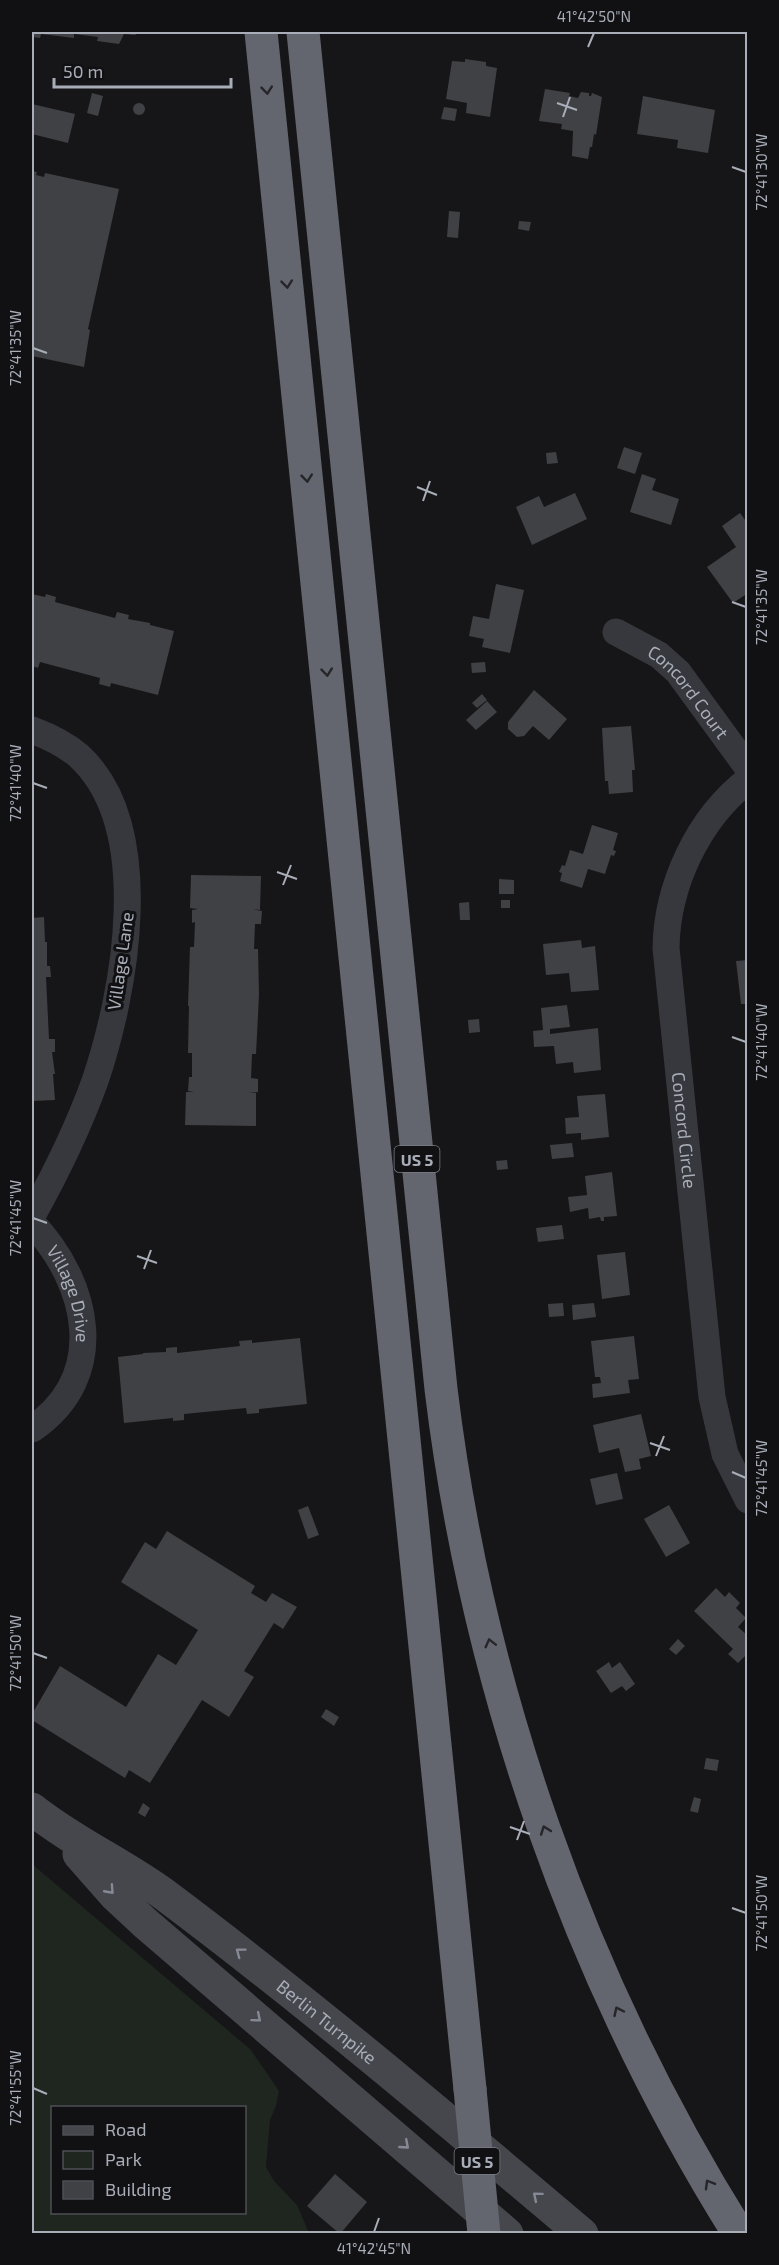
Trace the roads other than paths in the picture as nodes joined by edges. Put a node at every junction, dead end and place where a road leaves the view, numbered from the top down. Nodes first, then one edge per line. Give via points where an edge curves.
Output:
1 (261, 32) edge
2 (303, 32) edge
3 (616, 632) dead end
4 (32, 730) edge
5 (747, 768) edge
6 (747, 780) edge
7 (32, 1216) edge
8 (32, 1223) edge
9 (32, 1429) edge
10 (747, 1500) edge
11 (32, 1809) edge
12 (58, 1830) junction
13 (484, 2234) edge
14 (507, 2234) edge
15 (582, 2234) edge
16 (739, 2234) edge

1 -> 13 highway, US 5, bridge
16 -> 2 highway, US 5 via 639,2056 570,1896 514,1734 460,1515 441,1389
3 - 5 street, Concord Court via 651,650 678,672
4 - 7 street, Village Lane via 79,757 106,795 124,852 128,905 117,996 95,1079 64,1156
6 - 10 street, Concord Circle via 713,817 685,862 670,909 666,948 711,1397 725,1455
8 - 9 street, Village Drive via 50,1245 69,1280 81,1312 84,1338 74,1380 58,1405
11 - 12 main road, Berlin Turnpike
12 -> 14 main road, Berlin Turnpike via 145,1923
15 -> 12 main road, Berlin Turnpike via 273,1978 151,1885

